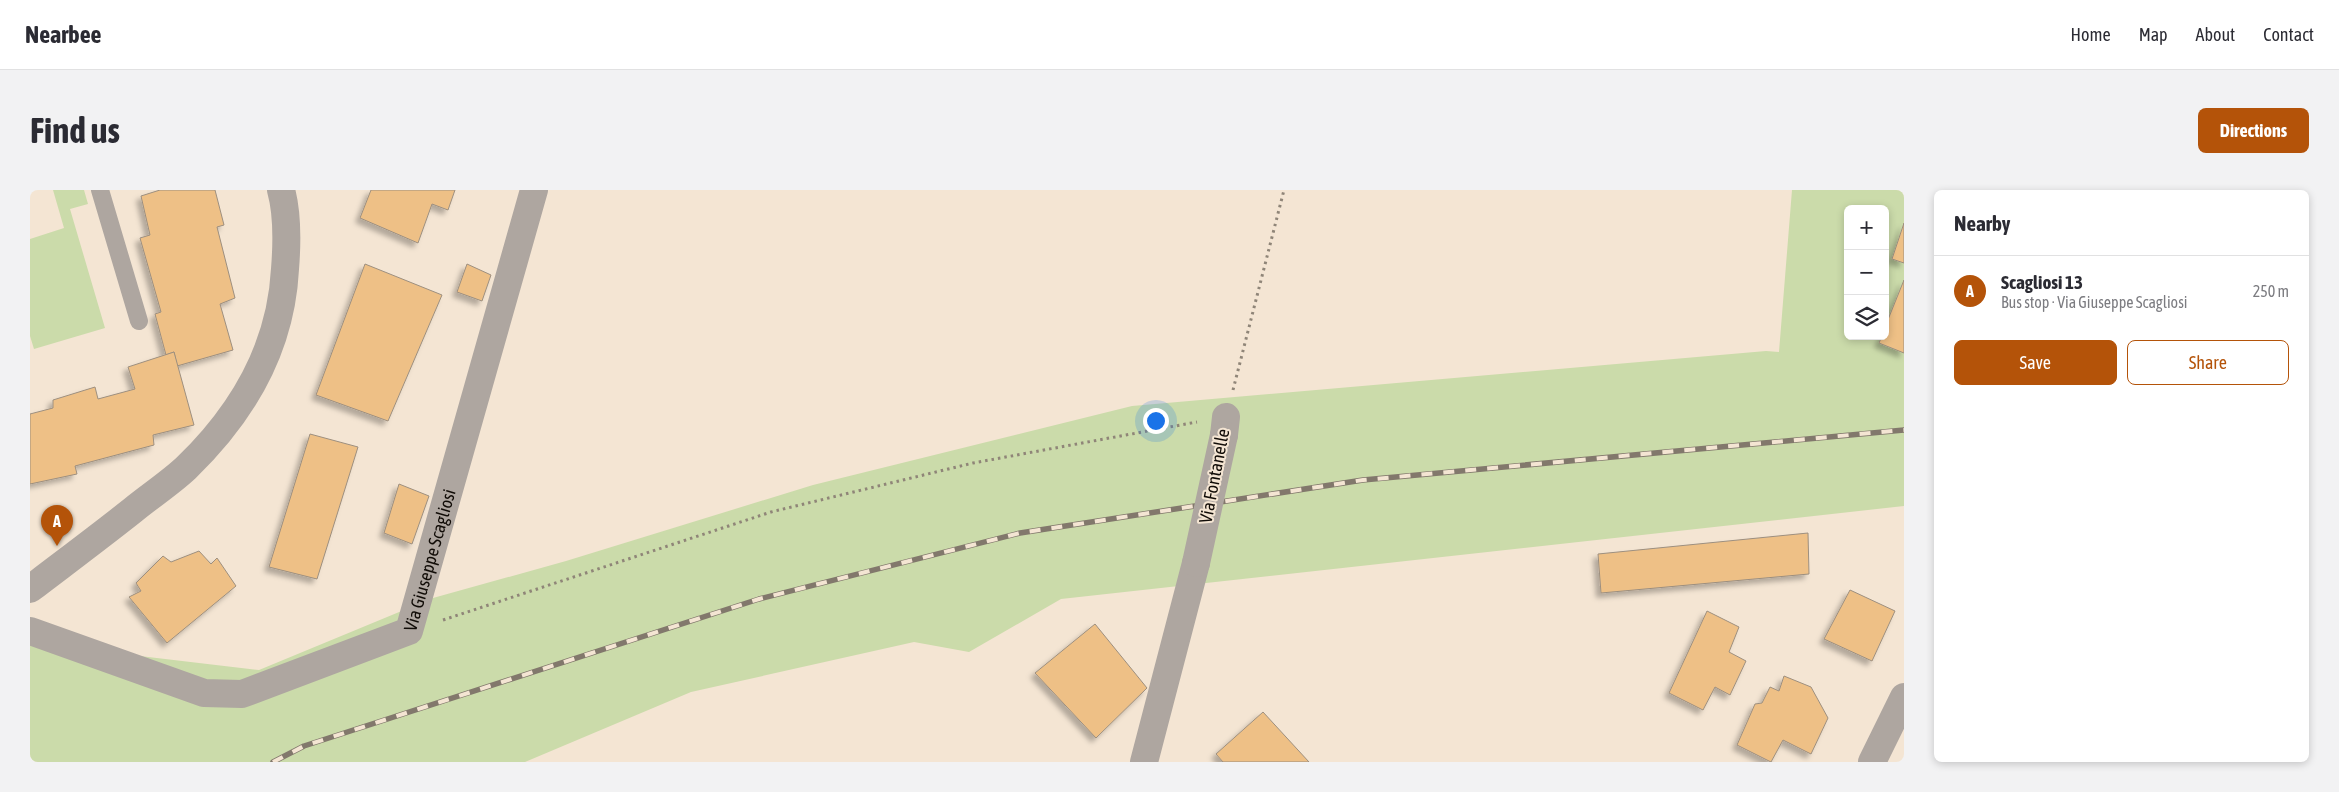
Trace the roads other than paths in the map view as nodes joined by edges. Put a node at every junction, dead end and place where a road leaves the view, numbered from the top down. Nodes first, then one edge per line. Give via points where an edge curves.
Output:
1 (100, 190) edge
2 (281, 190) edge
3 (534, 190) edge
4 (139, 321) dead end
5 (1225, 426) road end
6 (30, 589) edge
7 (30, 631) edge
8 (1904, 697) edge
9 (1144, 762) edge
10 (1872, 762) edge

1 - 4 lane
2 - 6 street via 287,242 284,291 275,334 241,405 216,438 185,469
3 - 7 street, Via Giuseppe Scagliosi via 409,631 242,694 204,693
5 - 9 street, Via Fontanelle, bridge via 1196,562
8 - 10 street

